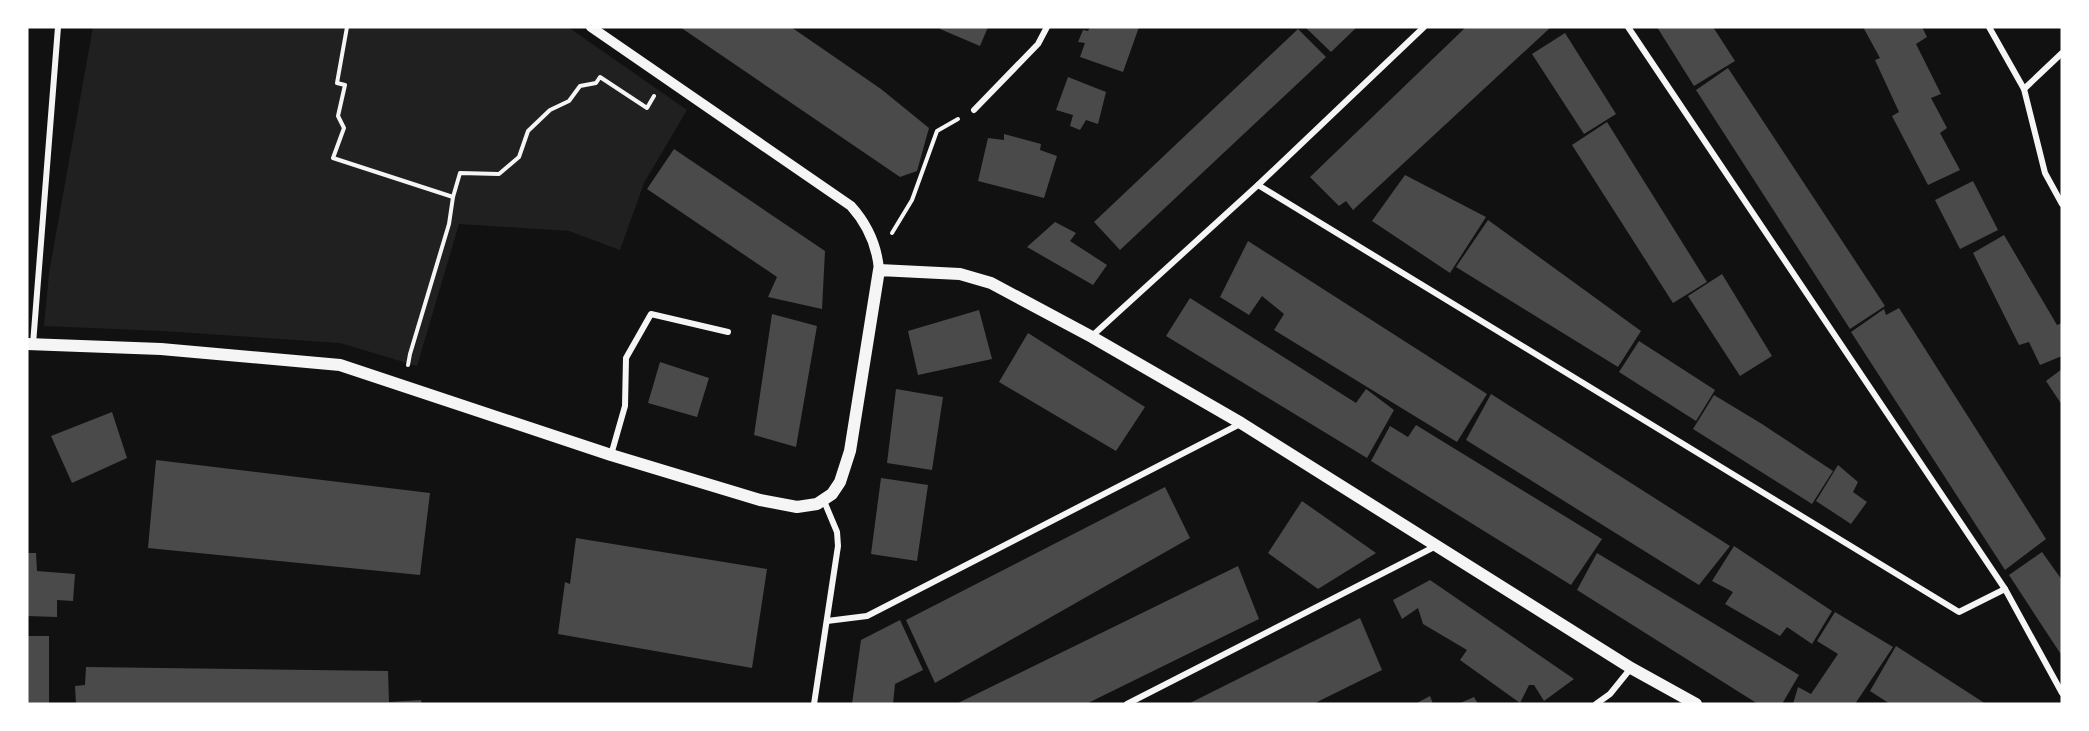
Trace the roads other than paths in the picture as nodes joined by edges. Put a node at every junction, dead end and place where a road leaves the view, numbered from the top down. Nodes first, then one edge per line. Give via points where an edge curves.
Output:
1 (58, 27) edge
2 (591, 27) edge
3 (1047, 27) edge
4 (1424, 27) edge
5 (1628, 27) edge
6 (1989, 27) edge
7 (603, 30) edge
8 (2062, 53) edge
9 (2024, 89) junction
10 (974, 110) road end
11 (1258, 185) junction
12 (2062, 204) edge
13 (879, 270) junction
14 (728, 332) dead end
15 (1092, 337) junction
16 (30, 344) edge
17 (1241, 423) junction
18 (611, 454) junction
19 (824, 501) junction
20 (1436, 545) junction
21 (2005, 589) junction
22 (827, 621) junction
23 (1630, 668) junction
24 (2062, 693) edge
25 (814, 704) edge
26 (1127, 704) edge
27 (1596, 704) edge
28 (1696, 704) edge

1 - 16 street
2 - 7 street
3 - 10 street via 1038,44
4 - 11 street
5 - 21 street
6 - 9 street
7 - 13 street via 851,206 873,238
8 - 9 street
9 - 12 street via 2039,154
11 - 15 street
11 - 21 street via 1959,612
13 - 15 main road via 976,277
13 - 19 main road via 850,451 840,482
14 - 18 street via 651,315 626,358 626,406
15 - 17 main road
16 - 18 main road via 161,349 340,365
17 - 20 main road
17 - 22 street via 867,616
18 - 19 main road via 767,501 807,507
19 - 22 street via 837,532 838,546
20 - 23 main road
20 - 26 street
21 - 24 street
22 - 25 street
23 - 27 street via 1610,694
23 - 28 main road

